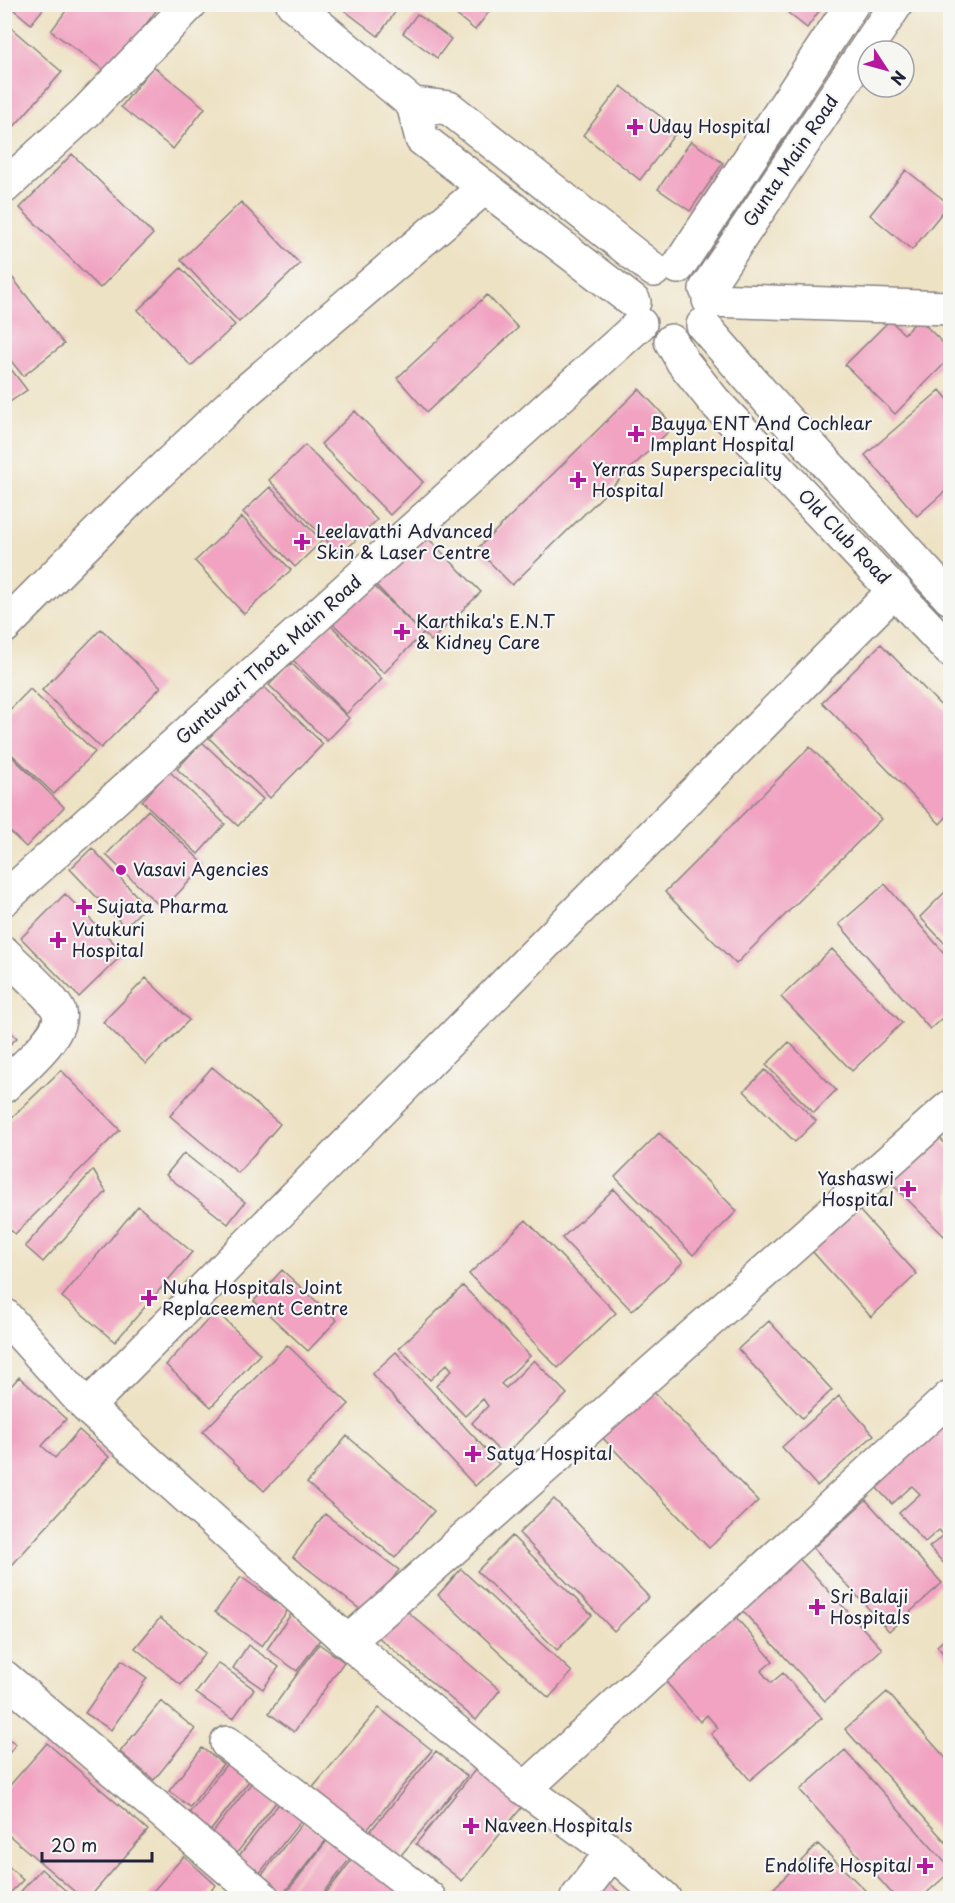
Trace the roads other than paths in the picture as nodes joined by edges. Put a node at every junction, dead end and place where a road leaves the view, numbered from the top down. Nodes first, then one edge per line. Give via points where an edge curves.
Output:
1 (190, 4) edge
2 (293, 4) edge
3 (852, 4) edge
4 (883, 9) edge
5 (412, 104) junction
6 (484, 187) junction
7 (4, 188) edge
8 (666, 268) junction
9 (706, 304) junction
10 (951, 308) edge
11 (637, 313) junction
12 (671, 341) junction
13 (895, 590) junction
14 (951, 598) edge
15 (4, 627) edge
16 (951, 650) edge
17 (4, 899) edge
18 (4, 953) edge
19 (4, 1086) edge
20 (951, 1107) edge
21 (4, 1315) edge
22 (951, 1397) edge
23 (87, 1407) junction
24 (348, 1642) junction
25 (4, 1677) edge
26 (227, 1743) dead end
27 (525, 1789) junction
28 (612, 1852) junction
29 (262, 1899) edge
30 (429, 1899) edge
31 (578, 1899) edge
32 (664, 1899) edge

1 - 7 street via 86,112
2 - 5 street
3 - 8 street, Gunta Main Road
4 - 9 street, Gunta Main Road
5 - 6 street via 422,139
5 - 8 street via 449,108
6 - 11 street
6 - 15 street via 238,398
8 - 9 street via 689,270 699,278
8 - 11 street via 641,283
9 - 10 street
9 - 12 street via 694,333
9 - 14 street, Old Club Road via 769,401
11 - 12 street via 648,333
11 - 17 street, Guntuvari Thota Main Road
12 - 13 street, Old Club Road via 714,402
13 - 16 street, Old Club Road
13 - 23 street
18 - 19 street via 59,1012 52,1038
20 - 24 street
21 - 23 street
22 - 27 street
23 - 24 street
24 - 27 street
25 - 29 street
26 - 30 street
27 - 28 street
28 - 31 street
28 - 32 street

